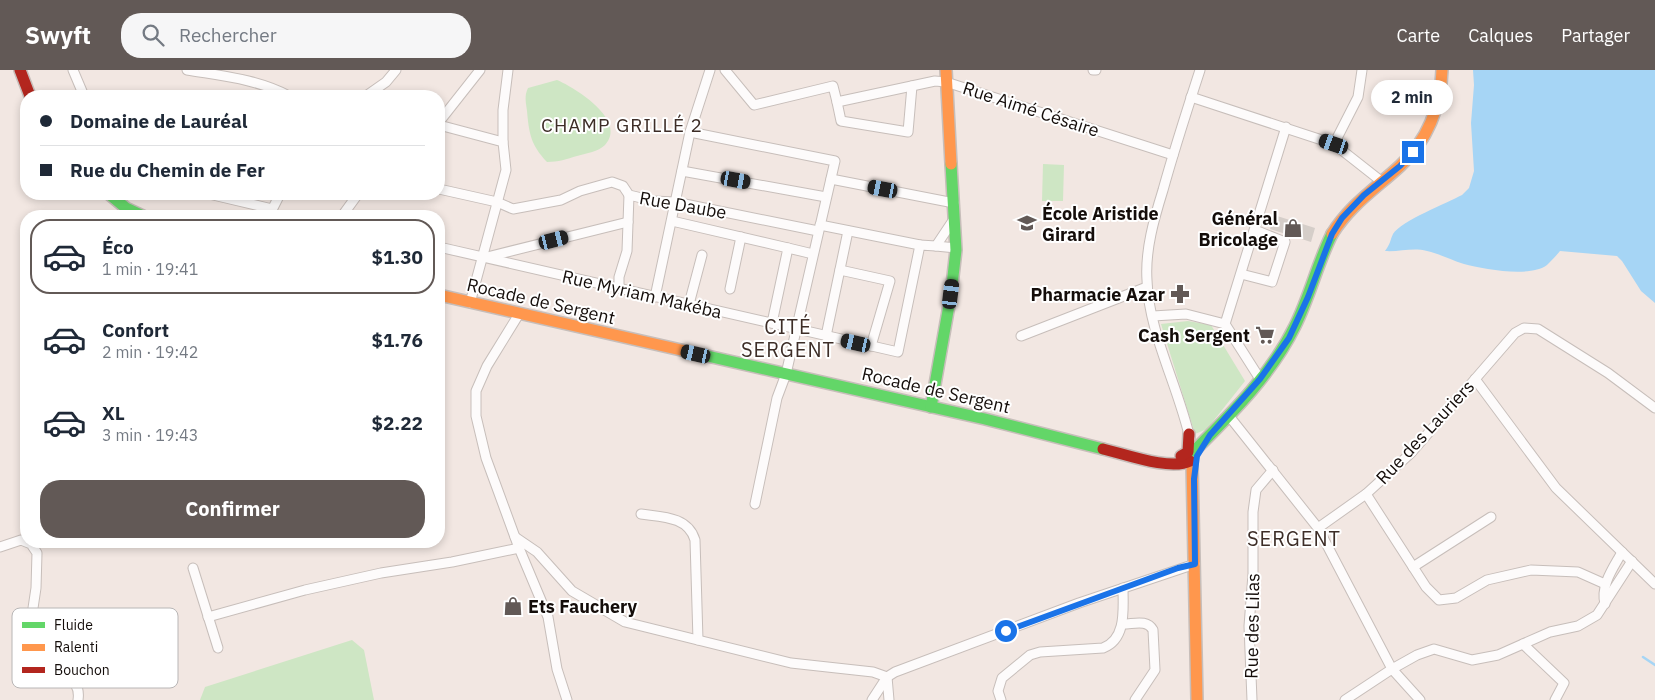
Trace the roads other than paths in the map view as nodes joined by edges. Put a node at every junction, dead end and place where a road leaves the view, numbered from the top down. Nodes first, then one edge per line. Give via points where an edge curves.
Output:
1 (20, 70) edge
2 (187, 70) edge
3 (396, 70) edge
4 (480, 70) edge
5 (508, 70) edge
6 (710, 70) edge
7 (725, 70) edge
8 (946, 70) edge
9 (1200, 70) edge
10 (1362, 70) edge
11 (1442, 70) edge
12 (75, 72) edge
13 (946, 82) junction
14 (912, 86) junction
15 (28, 90) edge
16 (82, 90) edge
17 (277, 90) edge
18 (375, 90) edge
19 (1191, 97) junction
20 (837, 102) junction
21 (445, 116) edge
22 (445, 126) edge
23 (1286, 127) junction
24 (690, 132) junction
25 (503, 142) junction
26 (1334, 144) junction
27 (1173, 155) junction
28 (682, 171) junction
29 (830, 179) junction
30 (1381, 181) junction
31 (445, 190) edge
32 (629, 195) junction
33 (826, 197) junction
34 (116, 200) edge
35 (228, 200) edge
36 (497, 202) junction
37 (675, 202) junction
38 (954, 203) junction
39 (130, 210) edge
40 (260, 210) edge
41 (955, 218) junction
42 (672, 221) junction
43 (628, 222) junction
44 (819, 228) junction
45 (1255, 230) junction
46 (848, 231) junction
47 (741, 237) junction
48 (920, 245) junction
49 (936, 246) junction
50 (445, 248) edge
51 (788, 248) junction
52 (956, 248) junction
53 (813, 254) junction
54 (702, 255) dead end
55 (484, 257) junction
56 (840, 270) junction
57 (1241, 274) junction
58 (1147, 287) junction
59 (619, 288) junction
60 (730, 289) dead end
61 (445, 297) edge
62 (655, 297) junction
63 (470, 303) junction
64 (689, 304) junction
65 (519, 314) junction
66 (1153, 316) junction
67 (772, 323) junction
68 (1225, 324) junction
69 (796, 329) junction
70 (826, 336) junction
71 (1021, 336) dead end
72 (871, 346) junction
73 (786, 374) junction
74 (1260, 379) junction
75 (1475, 379) junction
76 (931, 407) junction
77 (1655, 408) edge
78 (1229, 416) junction
79 (1189, 434) joint
80 (1192, 456) junction
81 (1273, 470) junction
82 (1366, 494) junction
83 (755, 504) dead end
84 (641, 514) dead end
85 (1491, 517) dead end
86 (1318, 528) junction
87 (516, 537) junction
88 (20, 540) edge
89 (0, 547) edge
90 (34, 548) edge
91 (519, 548) junction
92 (1622, 552) junction
93 (1632, 561) junction
94 (1195, 564) junction
95 (1413, 567) junction
96 (194, 568) dead end
97 (1605, 584) junction
98 (1655, 584) edge
99 (1123, 588) junction
100 (1605, 604) junction
101 (33, 608) edge
102 (208, 617) junction
103 (1123, 624) junction
104 (698, 640) junction
105 (1523, 644) junction
106 (218, 648) dead end
107 (1392, 669) junction
108 (887, 678) junction
109 (77, 688) edge
110 (78, 700) edge
111 (567, 700) edge
112 (872, 700) edge
113 (889, 700) edge
114 (1001, 700) edge
115 (1135, 700) edge
116 (1197, 700) edge
117 (1252, 700) edge
118 (1345, 700) edge
119 (1420, 700) edge
120 (1555, 700) edge

1 - 15 main road
2 - 17 street via 246,80
3 - 18 street
4 - 21 street
5 - 25 street
6 - 24 street
7 - 20 street via 754,105 833,86
8 - 13 main road
9 - 19 street
10 - 26 street via 1358,97
11 - 30 main road via 1442,89 1428,128 1413,152
12 - 16 street
13 - 14 street, Rue Aimé Césaire
13 - 27 street, Rue Aimé Césaire
13 - 38 main road
14 - 20 street, Rue Aimé Césaire
14 - 20 street via 908,132 841,121
19 - 23 street
19 - 27 street
22 - 25 street
23 - 26 street
23 - 45 street
24 - 28 street
24 - 29 street via 835,161
25 - 36 street via 506,170
26 - 30 street
27 - 58 street via 1154,219
28 - 33 street
28 - 37 street
29 - 33 street
29 - 38 street
30 - 74 main road via 1352,207 1332,234 1289,338
31 - 36 street
32 - 36 street, Rue Daube via 623,186 612,182 561,200 513,209
32 - 37 street, Rue Daube
32 - 43 street
33 - 44 street
34 - 39 main road
35 - 40 street
36 - 55 street
37 - 42 street
37 - 44 street, Rue Daube
38 - 41 main road
41 - 49 street
41 - 52 main road
42 - 47 street
42 - 62 street
43 - 55 street
43 - 59 street via 627,251
44 - 46 street, Rue Daube
44 - 53 street
45 - 57 street
45 - 57 street via 1285,242 1272,282
46 - 48 street, Rue Daube
46 - 56 street
47 - 51 street
47 - 60 street
48 - 49 street
48 - 72 street, Rue Myriam Makéba via 898,352
49 - 52 street
50 - 55 street, Rue Myriam Makéba
51 - 53 street
51 - 67 street
52 - 76 main road
53 - 69 street
54 - 64 street
55 - 59 street, Rue Myriam Makéba
55 - 63 street
56 - 70 street
56 - 72 street via 890,281
57 - 68 street
58 - 66 street
58 - 71 street
59 - 62 street, Rue Myriam Makéba
61 - 63 main road, Rocade de Sergent
62 - 64 street, Rue Myriam Makéba
63 - 65 main road, Rocade de Sergent
64 - 67 street, Rue Myriam Makéba
65 - 73 main road, Rocade de Sergent
65 - 87 street via 487,366 476,391 476,416 486,458
66 - 68 street via 1186,314
66 - 79 street
67 - 69 street, Rue Myriam Makéba
68 - 74 street
69 - 70 street, Rue Myriam Makéba
69 - 73 street
70 - 72 street, Rue Myriam Makéba
73 - 76 main road, Rocade de Sergent
73 - 83 street via 777,398
74 - 78 main road
75 - 77 street, Rue des Lauriers via 1515,333 1524,328 1538,329 1608,373
75 - 82 street, Rue des Lauriers via 1412,453
75 - 92 street via 1556,488
76 - 80 main road, Rocade de Sergent via 1160,463
78 - 80 main road
78 - 81 street
79 - 80 main road
80 - 94 main road
81 - 86 street
81 - 117 street, Rue des Lilas via 1256,490 1253,512 1249,626
82 - 86 street, Rue des Lauriers
82 - 95 street
84 - 104 street via 674,519 692,531 695,540
85 - 95 street
86 - 107 street
87 - 91 street
87 - 104 street via 537,552 572,591 609,614 624,622
88 - 89 street
90 - 101 street via 37,553
91 - 102 street via 381,573
91 - 111 street via 548,617 557,669
92 - 93 street
92 - 97 street
93 - 98 street
93 - 100 street
94 - 99 street
94 - 116 main road
95 - 97 street via 1439,600 1456,598 1487,580 1531,570 1578,572
96 - 102 street
97 - 100 street
99 - 103 street
99 - 108 street via 895,672
100 - 105 street via 1597,615 1578,626 1550,632
102 - 106 street
103 - 114 street via 1112,643 1103,648 1030,655 1002,678 998,691
103 - 115 street via 1146,622 1152,630 1155,670
104 - 108 street via 791,663 873,672
105 - 107 street via 1498,655 1472,660 1434,649
105 - 120 street via 1564,683
107 - 118 street
107 - 119 street
108 - 112 street
108 - 113 street
109 - 110 street

